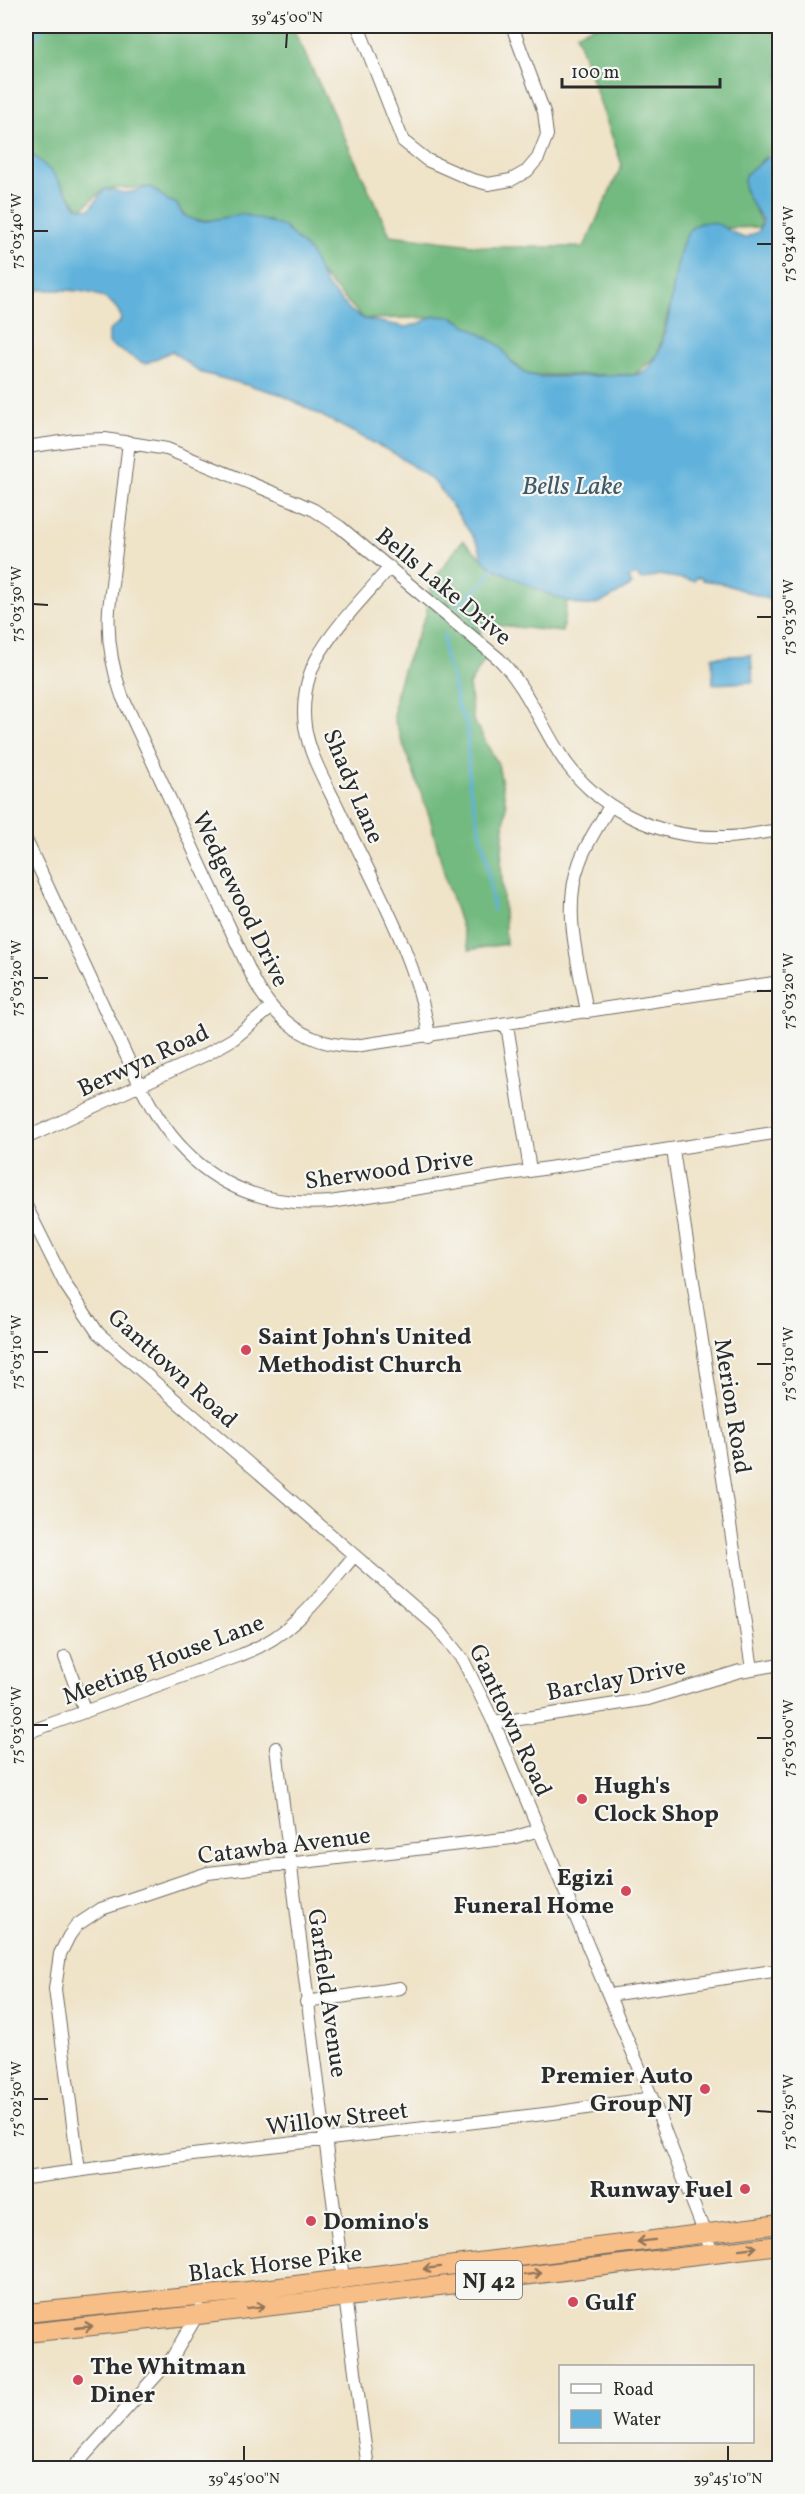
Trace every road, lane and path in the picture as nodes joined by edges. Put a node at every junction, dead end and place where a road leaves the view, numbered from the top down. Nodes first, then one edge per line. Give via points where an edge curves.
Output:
1 (358, 26) edge
2 (512, 26) edge
3 (129, 442) junction
4 (26, 447) edge
5 (390, 567) junction
6 (610, 806) junction
7 (780, 830) edge
8 (26, 840) edge
9 (780, 982) edge
10 (271, 1008) junction
11 (587, 1012) junction
12 (507, 1025) junction
13 (429, 1037) junction
14 (140, 1085) junction
15 (780, 1132) edge
16 (26, 1138) edge
17 (673, 1150) junction
18 (530, 1170) junction
19 (26, 1206) edge
20 (31, 1232) edge
21 (354, 1556) junction
22 (65, 1657) dead end
23 (780, 1664) edge
24 (752, 1669) junction
25 (85, 1712) junction
26 (494, 1723) junction
27 (26, 1733) edge
28 (276, 1748) dead end
29 (539, 1830) junction
30 (290, 1864) junction
31 (780, 1970) edge
32 (400, 1988) dead end
33 (609, 1995) junction
34 (306, 2001) junction
35 (652, 2098) junction
36 (327, 2141) junction
37 (79, 2170) junction
38 (26, 2178) edge
39 (780, 2224) edge
40 (705, 2234) junction
41 (780, 2244) edge
42 (712, 2252) junction
43 (344, 2288) junction
44 (206, 2295) junction
45 (26, 2313) edge
46 (198, 2315) junction
47 (26, 2333) edge
48 (73, 2469) edge
49 (368, 2469) edge

1 - 2 street via 403,141 427,160 488,184 511,180 527,171 538,158 547,135 544,112
3 - 4 street, Bells Lake Drive via 75,440
3 - 5 street, Bells Lake Drive via 186,455 314,510
3 - 10 street, Wedgewood Drive via 108,609 115,676 249,969
5 - 6 street, Bells Lake Drive via 507,667 569,767
5 - 13 street, Shady Lane via 316,660 305,700 305,727 318,767 404,948 425,1009
6 - 7 street, Bells Lake Drive via 649,825 687,835 728,837
6 - 11 street via 583,852 572,894
8 - 14 street, Sherwood Drive
9 - 11 street, Wedgewood Drive
10 - 13 street, Wedgewood Drive via 301,1033 334,1045
10 - 14 street, Berwyn Road via 223,1045
11 - 12 street, Wedgewood Drive
12 - 13 street, Wedgewood Drive
12 - 18 street
14 - 16 street, Berwyn Road
14 - 18 street, Sherwood Drive via 160,1122 193,1160 237,1187 268,1198 330,1202
15 - 17 street, Sherwood Drive
17 - 18 street, Sherwood Drive
17 - 24 street, Merion Road
19 - 20 street, Ganttown Road
20 - 21 street, Ganttown Road via 98,1333
21 - 25 street, Meeting House Lane via 299,1619 271,1642
21 - 26 street, Ganttown Road via 443,1634 463,1660
22 - 25 street
23 - 24 street, Barclay Drive
24 - 26 street, Barclay Drive via 648,1699
25 - 27 street, Meeting House Lane
26 - 29 street, Ganttown Road
28 - 30 street, Garfield Avenue
29 - 30 street, Catawba Avenue via 512,1838
29 - 33 street, Ganttown Road
30 - 34 street, Garfield Avenue
30 - 37 street, Catawba Avenue via 193,1876 101,1910 77,1925 69,1936 60,1954 56,1989
31 - 33 street
32 - 34 street
33 - 35 street, Ganttown Road
34 - 36 street, Garfield Avenue
35 - 36 street, Willow Street
35 - 40 street, Ganttown Road
36 - 37 street, Willow Street
36 - 43 street, Garfield Avenue
37 - 38 street, Willow Street
39 - 40 highway, Black Horse Pike / NJ 42
40 - 42 street, Ganttown Road
40 -> 43 highway, Black Horse Pike / NJ 42
42 -> 41 highway, Black Horse Pike / NJ 42
43 -> 42 highway, Black Horse Pike / NJ 42
43 - 44 highway, Black Horse Pike / NJ 42
46 -> 43 highway, Black Horse Pike / NJ 42
43 - 49 street, Garfield Avenue
44 - 45 highway, Black Horse Pike / NJ 42
44 - 46 street
47 -> 46 highway, Black Horse Pike / NJ 42
46 - 48 street via 172,2358

